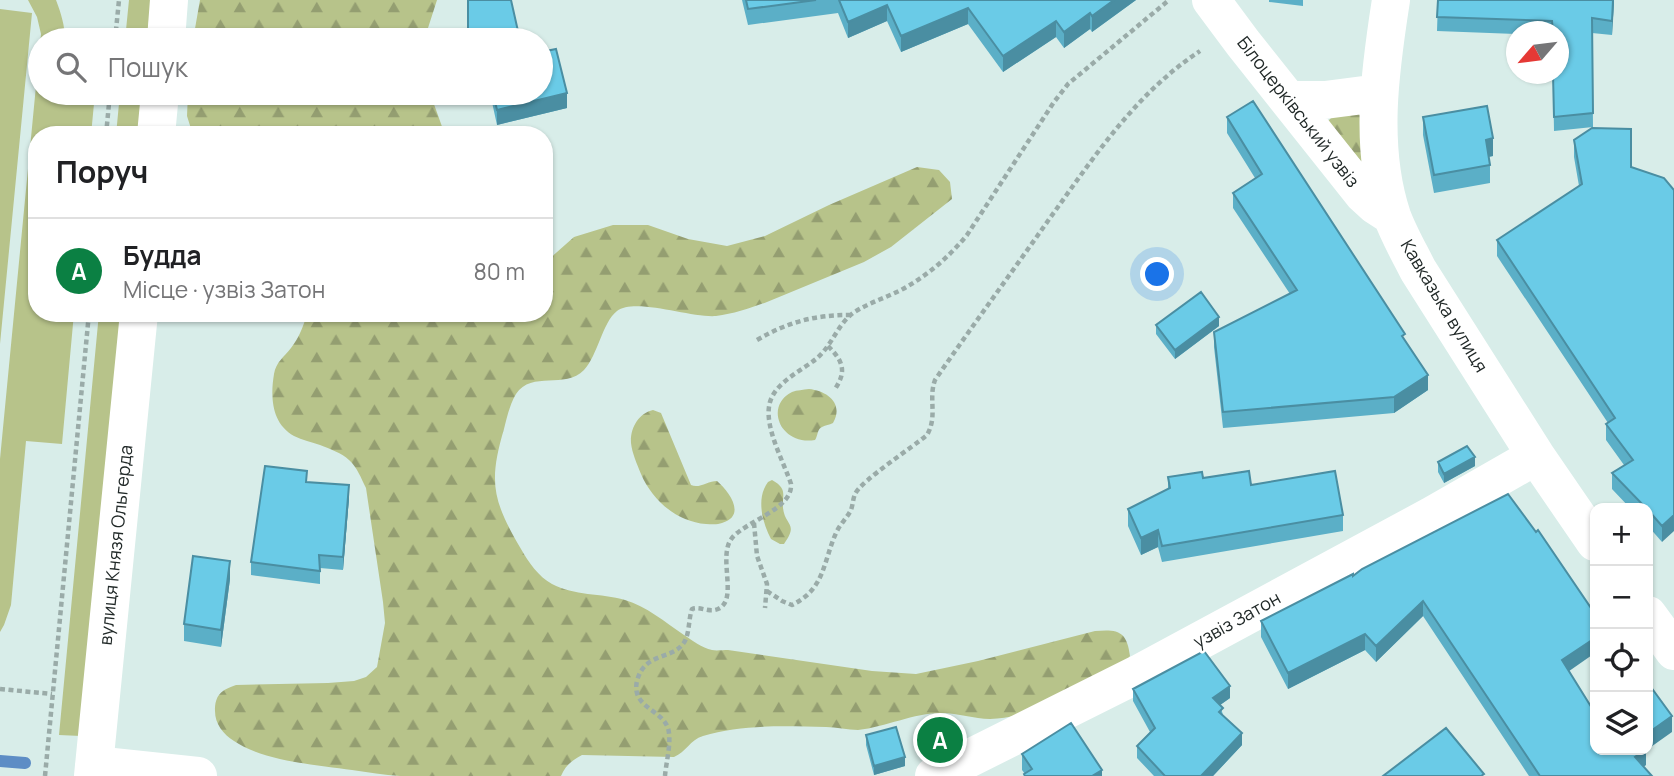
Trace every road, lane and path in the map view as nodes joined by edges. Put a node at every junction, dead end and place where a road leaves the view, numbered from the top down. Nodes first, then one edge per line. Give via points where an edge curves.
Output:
1 (119, 0) edge
2 (169, 0) edge
3 (1169, 0) edge
4 (1212, 0) edge
5 (1391, 0) edge
6 (116, 28) edge
7 (167, 28) edge
8 (1235, 32) junction
9 (1379, 93) junction
10 (1289, 100) junction
11 (109, 105) edge
12 (159, 105) edge
13 (107, 126) edge
14 (157, 126) edge
15 (1392, 216) junction
16 (850, 315) junction
17 (88, 322) edge
18 (138, 322) edge
19 (757, 340) dead end
20 (828, 346) junction
21 (835, 389) dead end
22 (1536, 456) junction
23 (754, 523) junction
24 (1590, 535) edge
25 (767, 592) junction
26 (765, 608) dead end
27 (1653, 622) edge
28 (1674, 651) edge
29 (0, 689) edge
30 (52, 694) junction
31 (93, 770) edge
32 (45, 776) edge
33 (198, 776) edge
34 (665, 776) edge
35 (934, 776) edge

1 - 6 path
2 - 7 street
3 - 16 path via 1068,83 951,254 905,288
4 - 8 street, Білоцерківський узвіз
5 - 9 street, Кавказька вулиця
8 - 10 street, Білоцерківський узвіз
8 - 25 path via 1185,62 1116,129 935,380 933,425 927,435 855,493 813,588 792,604
9 - 10 street
9 - 15 street, Кавказька вулиця via 1383,176
10 - 15 street, Білоцерківський узвіз via 1363,194
11 - 13 path
12 - 14 street
15 - 22 street, Кавказька вулиця via 1418,270
16 - 19 path via 808,318
16 - 20 path
17 - 30 path
18 - 31 street, вулиця Князя Ольгерда
20 - 21 path via 843,369
20 - 23 path via 770,401 775,444 792,489
22 - 24 street, Кавказька вулиця
22 - 35 street, узвіз Затон via 1142,672
23 - 25 path
23 - 34 path via 728,544 727,601 714,610 692,609 683,644 652,661 637,681 643,703 667,727
25 - 26 path
27 - 28 street
29 - 30 path
30 - 32 path
31 - 33 street

